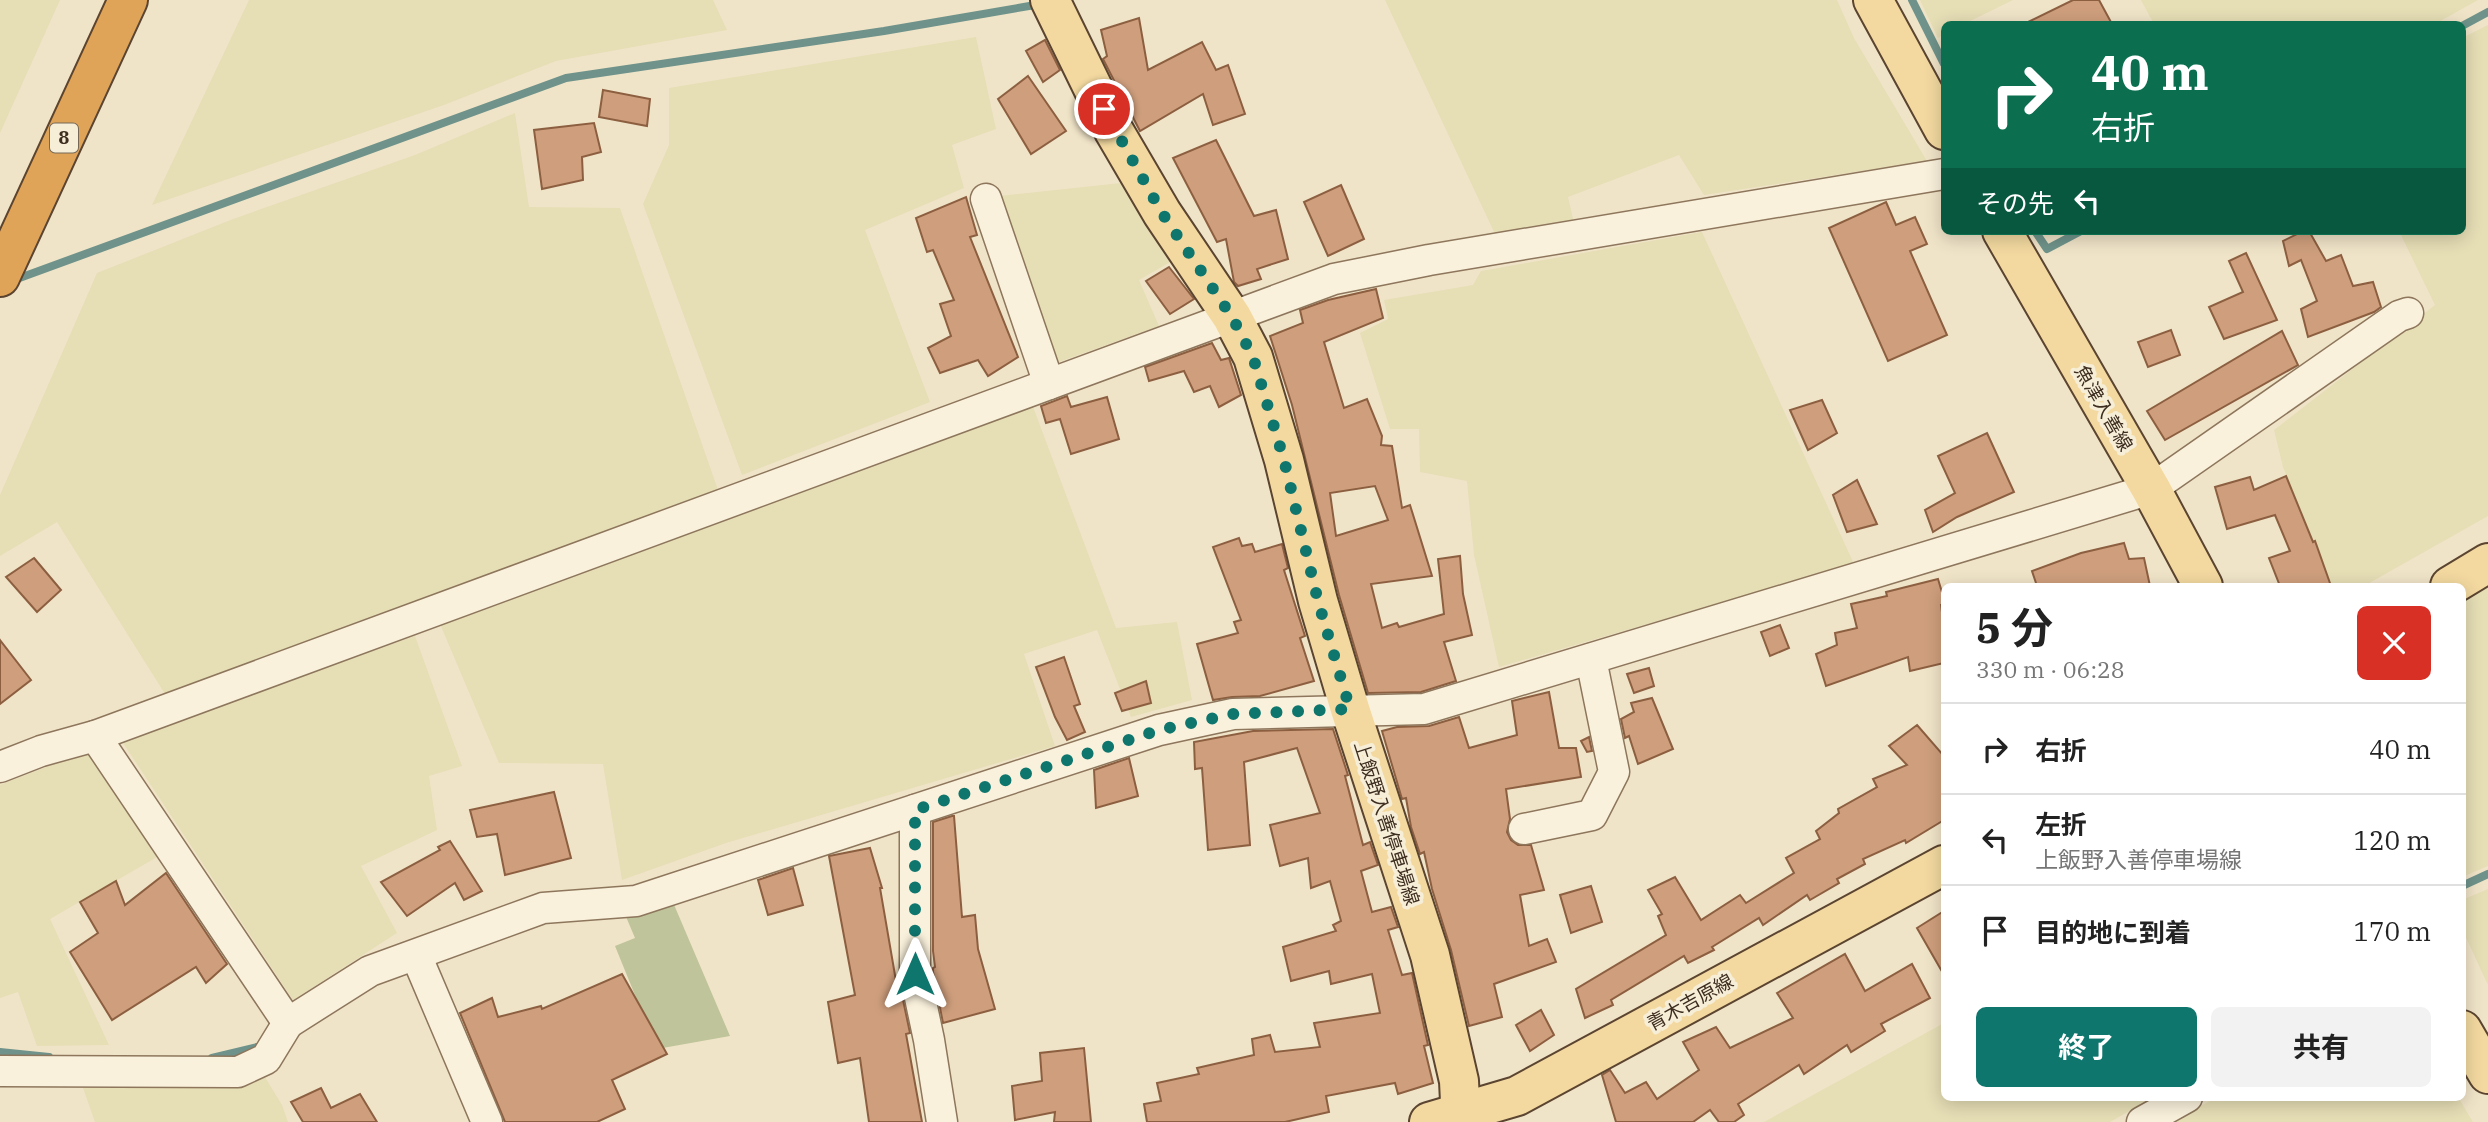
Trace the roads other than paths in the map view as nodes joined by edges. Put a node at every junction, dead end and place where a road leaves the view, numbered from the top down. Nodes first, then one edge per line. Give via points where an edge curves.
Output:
1 (128, 0) edge
2 (1051, 0) edge
3 (1873, 0) edge
4 (1941, 125) edge
5 (1941, 175) edge
6 (986, 199) dead end
7 (2004, 235) edge
8 (0, 277) edge
9 (2408, 313) dead end
10 (1232, 317) junction
11 (1049, 384) junction
12 (2151, 489) junction
13 (2488, 563) edge
14 (2201, 583) edge
15 (2455, 583) edge
16 (1591, 659) junction
17 (1350, 709) junction
18 (95, 736) junction
19 (0, 767) edge
20 (915, 810) junction
21 (1524, 829) dead end
22 (1941, 866) edge
23 (416, 955) junction
24 (288, 1023) junction
25 (2466, 1037) edge
26 (0, 1071) edge
27 (2488, 1074) edge
28 (2180, 1101) edge
29 (1450, 1119) edge
30 (487, 1122) edge
31 (942, 1122) edge
32 (2142, 1122) edge

1 - 8 highway, 8
2 - 10 main road, 上飯野入善停車場線 via 1114,131
3 - 4 main road
5 - 10 street via 1334,279
6 - 11 street
7 - 12 main road, 魚津入善線
9 - 12 street
10 - 11 street
10 - 17 main road, 上飯野入善停車場線 via 1253,357 1268,404
11 - 18 street
12 - 14 main road, 魚津入善線
12 - 16 street
13 - 15 main road
16 - 17 street via 1424,709
16 - 21 street via 1614,772 1592,815
17 - 20 street via 1233,714 1159,730
17 - 29 main road, 上飯野入善停車場線 via 1430,955 1459,1081
18 - 19 street
18 - 24 street
20 - 23 street via 636,901 543,908
20 - 31 street via 915,974
22 - 29 main road, 青木吉原線 via 1517,1096
23 - 24 street via 370,971
23 - 30 street
24 - 26 street via 266,1059 237,1072
25 - 27 main road
28 - 32 street

